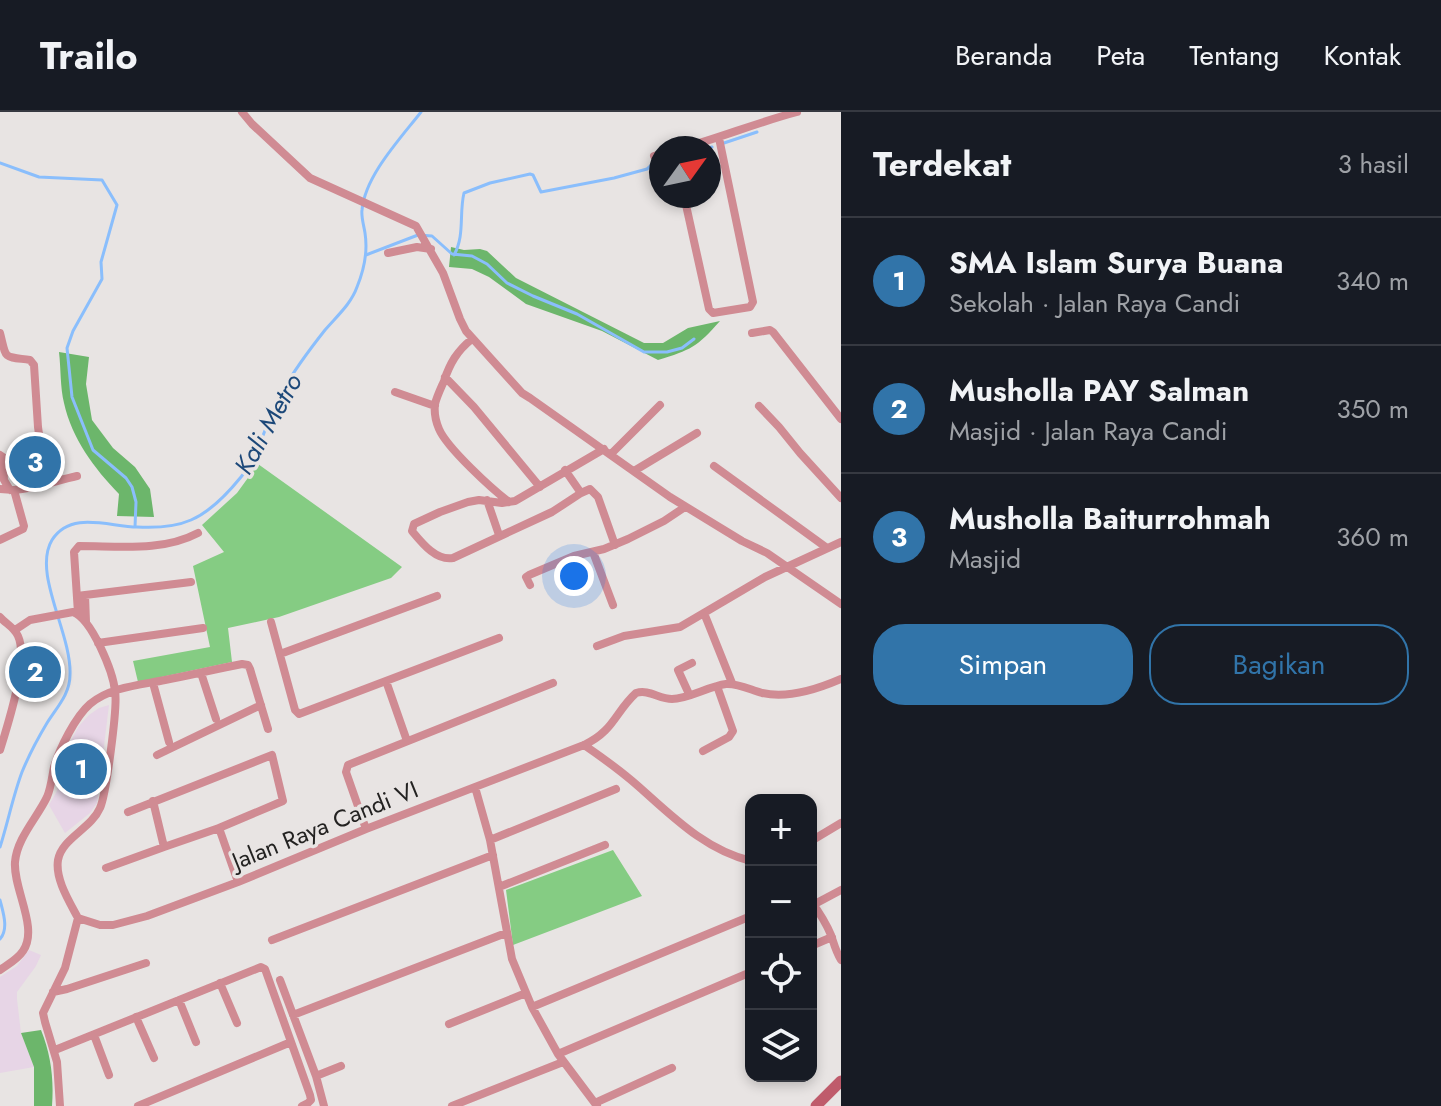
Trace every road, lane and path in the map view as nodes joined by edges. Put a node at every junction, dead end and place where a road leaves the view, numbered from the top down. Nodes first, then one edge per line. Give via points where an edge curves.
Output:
1 (242, 112) edge
2 (797, 112) edge
3 (785, 114) edge
4 (721, 137) edge
5 (721, 148) edge
6 (687, 208) edge
7 (429, 247) junction
8 (388, 253) dead end
9 (0, 333) edge
10 (752, 333) dead end
11 (472, 339) junction
12 (445, 377) junction
13 (395, 392) dead end
14 (660, 405) dead end
15 (435, 406) junction
16 (759, 406) dead end
17 (841, 419) edge
18 (697, 433) dead end
19 (607, 452) junction
20 (0, 455) edge
21 (714, 466) dead end
22 (565, 470) junction
23 (634, 471) junction
24 (77, 476) dead end
25 (46, 484) junction
26 (540, 487) junction
27 (8, 490) edge
28 (581, 493) junction
29 (841, 498) edge
30 (487, 500) junction
31 (510, 503) junction
32 (685, 507) junction
33 (198, 533) dead end
34 (499, 535) junction
35 (0, 540) edge
36 (841, 542) edge
37 (615, 545) junction
38 (827, 548) junction
39 (593, 552) junction
40 (787, 567) junction
41 (191, 582) dead end
42 (530, 585) dead end
43 (81, 596) junction
44 (437, 596) dead end
45 (841, 604) edge
46 (613, 605) dead end
47 (75, 613) junction
48 (704, 613) junction
49 (0, 617) edge
50 (86, 622) junction
51 (271, 622) dead end
52 (203, 628) dead end
53 (15, 630) junction
54 (499, 638) dead end
55 (98, 643) junction
56 (597, 646) dead end
57 (280, 654) junction
58 (692, 663) dead end
59 (201, 673) junction
60 (841, 679) edge
61 (386, 681) junction
62 (153, 683) junction
63 (553, 683) dead end
64 (732, 683) junction
65 (717, 686) junction
66 (115, 691) junction
67 (689, 694) junction
68 (261, 705) junction
69 (216, 719) dead end
70 (268, 729) dead end
71 (407, 741) junction
72 (169, 742) dead end
73 (584, 745) junction
74 (0, 750) edge
75 (703, 751) dead end
76 (157, 755) dead end
77 (475, 787) junction
78 (616, 789) dead end
79 (153, 801) junction
80 (128, 812) dead end
81 (841, 823) edge
82 (219, 828) junction
83 (366, 829) junction
84 (817, 837) edge
85 (490, 840) junction
86 (605, 845) dead end
87 (164, 847) junction
88 (493, 855) junction
89 (745, 859) edge
90 (106, 868) dead end
91 (238, 882) junction
92 (499, 887) junction
93 (841, 890) edge
94 (817, 902) edge
95 (817, 912) edge
96 (78, 918) junction
97 (745, 918) edge
98 (506, 933) junction
99 (832, 937) junction
100 (272, 940) dead end
101 (817, 943) edge
102 (841, 960) edge
103 (146, 963) dead end
104 (0, 970) edge
105 (745, 975) edge
106 (280, 980) dead end
107 (220, 983) junction
108 (53, 992) junction
109 (526, 993) junction
110 (179, 1000) junction
111 (532, 1007) junction
112 (293, 1015) junction
113 (136, 1017) junction
114 (237, 1023) dead end
115 (449, 1024) dead end
116 (94, 1035) junction
117 (196, 1042) dead end
118 (291, 1042) junction
119 (55, 1050) junction
120 (154, 1058) dead end
121 (559, 1061) junction
122 (341, 1066) dead end
123 (672, 1068) dead end
124 (109, 1075) dead end
125 (316, 1076) junction
126 (841, 1081) edge
127 (305, 1105) edge
128 (595, 1105) edge
129 (60, 1106) edge
130 (138, 1106) edge
131 (324, 1106) edge
132 (452, 1106) edge
133 (816, 1106) edge

1 - 7 street via 310,178 413,223
2 - 3 street
3 - 4 street
5 - 6 street via 750,307 713,313 709,309
7 - 8 street
7 - 11 street
9 - 25 street via 4,353 34,365
10 - 17 street via 773,332
11 - 12 street via 455,356
11 - 19 street via 522,393
12 - 15 street
12 - 26 street
13 - 15 street
14 - 19 street
15 - 31 street via 447,441
16 - 29 street
18 - 23 street
19 - 22 street
19 - 23 street
20 - 27 street
21 - 38 street
22 - 26 street
22 - 28 street
23 - 32 street
24 - 25 street
25 - 27 street
26 - 31 street
27 - 35 street via 23,528
28 - 34 street
28 - 37 street via 590,489 598,497
30 - 31 street
30 - 34 street
30 - 34 street via 440,512 414,524 412,531 447,559
32 - 37 street
32 - 40 street
33 - 43 street via 168,545 79,546 74,552
36 - 38 street
37 - 39 street
38 - 40 street
39 - 42 street via 529,575
39 - 46 street
40 - 45 street
40 - 48 street
41 - 43 street
43 - 47 street
43 - 50 street
44 - 57 street
47 - 50 street
47 - 53 street via 30,620
48 - 56 street via 680,627
48 - 64 street
49 - 53 street
50 - 55 street
51 - 57 street
52 - 55 street
53 - 74 street via 20,640 19,676
54 - 61 street
55 - 66 street
57 - 61 street via 299,714
58 - 67 street via 678,670
59 - 62 street
59 - 68 street via 248,665
59 - 69 street
60 - 64 street via 771,695
61 - 71 street
62 - 66 street
62 - 72 street
63 - 71 street
64 - 65 street, Jalan Raya Candi VI
65 - 67 street, Jalan Raya Candi VI
65 - 75 street via 733,731
66 - 96 street via 101,807 58,858 61,880
66 - 104 street via 89,704 79,717 63,744 48,795 17,852 16,880 28,935 26,948
67 - 73 street, Jalan Raya Candi VI via 667,699 636,693 609,728
68 - 70 street
68 - 76 street
71 - 83 street via 346,766
73 - 77 street, Jalan Raya Candi VI
73 - 89 street via 677,822
77 - 83 street, Jalan Raya Candi VI
77 - 85 street
78 - 85 street
79 - 80 street
79 - 82 street via 272,755 283,801
79 - 87 street
81 - 84 street
82 - 87 street
82 - 91 street
83 - 91 street, Jalan Raya Candi VI
85 - 88 street
86 - 92 street
87 - 90 street
88 - 92 street
88 - 100 street
91 - 96 street, Jalan Raya Candi VI via 120,924
92 - 98 street
93 - 94 street
95 - 99 street
96 - 108 street
97 - 111 street
98 - 109 street
98 - 112 street
99 - 101 street
99 - 102 street
103 - 108 street
105 - 121 street
106 - 112 street
107 - 110 street
107 - 114 street
107 - 118 street via 264,968
108 - 119 street via 43,1013
109 - 111 street
109 - 115 street
110 - 113 street
110 - 117 street
111 - 121 street
112 - 125 street
113 - 116 street
113 - 120 street
116 - 119 street
116 - 124 street
118 - 127 street via 310,1095
118 - 130 street
119 - 129 street
121 - 128 street
121 - 132 street
122 - 125 street
123 - 128 street
125 - 131 street
126 - 133 main road

